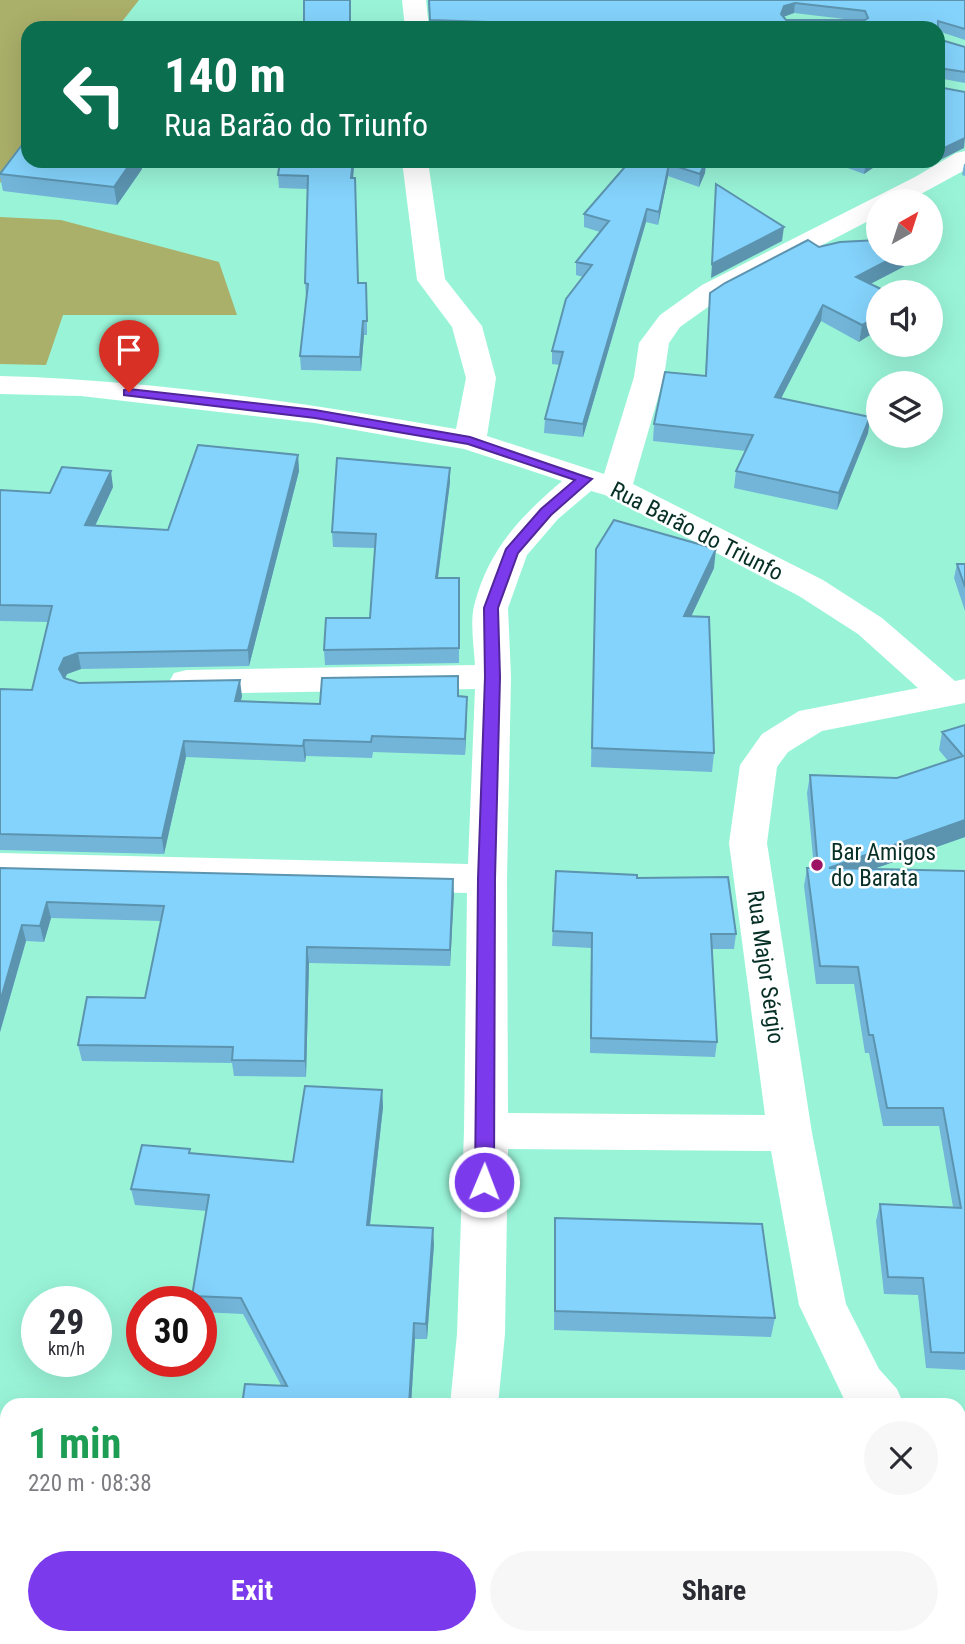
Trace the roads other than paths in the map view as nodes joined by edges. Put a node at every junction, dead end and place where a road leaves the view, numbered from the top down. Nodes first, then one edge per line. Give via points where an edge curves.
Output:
1 (414, 0) edge
2 (416, 21) edge
3 (965, 159) edge
4 (416, 168) edge
5 (912, 189) edge
6 (866, 211) edge
7 (0, 385) edge
8 (470, 441) junction
9 (600, 483) junction
10 (493, 677) junction
11 (151, 683) edge
12 (956, 692) edge
13 (0, 867) edge
14 (486, 879) junction
15 (486, 1131) junction
16 (790, 1133) junction
17 (871, 1395) edge
18 (475, 1398) edge

1 - 2 street
3 - 5 street
4 - 8 street via 430,280 467,326 481,378
6 - 9 street via 712,291 670,321 654,342 649,377
7 - 8 street, Rua Barão do Triunfo via 81,387 200,400
8 - 9 street, Rua Barão do Triunfo
9 - 10 street via 546,512 511,552 491,608
9 - 12 street, Rua Barão do Triunfo via 811,588 870,626
10 - 11 street
10 - 14 street
12 - 16 street, Rua Major Sérgio via 812,720 775,743 759,765 748,843
13 - 14 street
14 - 15 street
15 - 16 street
15 - 18 street via 481,1334
16 - 17 street, Rua Major Sérgio via 823,1305

